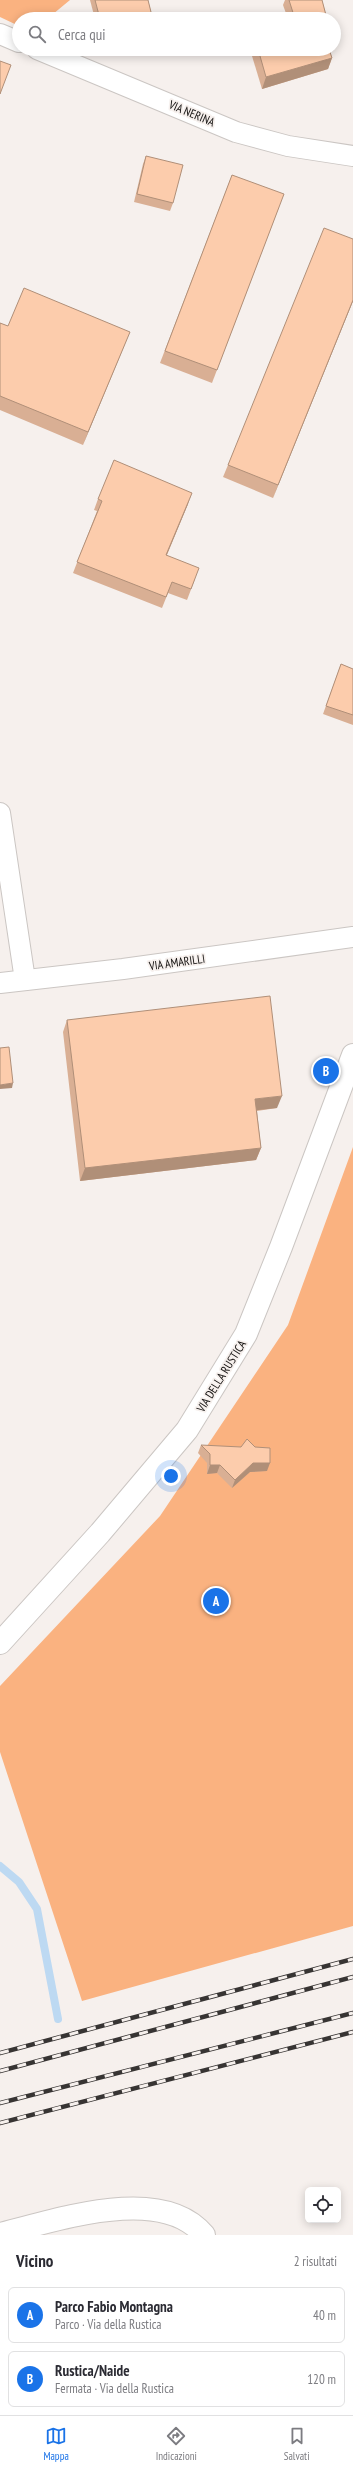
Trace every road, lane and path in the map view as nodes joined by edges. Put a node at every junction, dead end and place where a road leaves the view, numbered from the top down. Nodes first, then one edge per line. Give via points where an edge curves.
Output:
1 (0, 34) edge
2 (12, 39) edge
3 (54, 56) edge
4 (353, 156) edge
5 (0, 813) edge
6 (353, 937) edge
7 (25, 980) junction
8 (0, 983) edge
9 (353, 1055) edge
10 (0, 1643) edge
11 (0, 2234) edge
12 (204, 2235) edge

1 - 2 street
3 - 4 street, VIA NERINA via 236,132 288,146
5 - 7 street
6 - 7 street, VIA AMARILLI
7 - 8 street, VIA AMARILLI
9 - 10 street, VIA DELLA RUSTICA via 246,1334 187,1430 100,1533
11 - 12 street via 89,2213 144,2209 173,2214 187,2220

